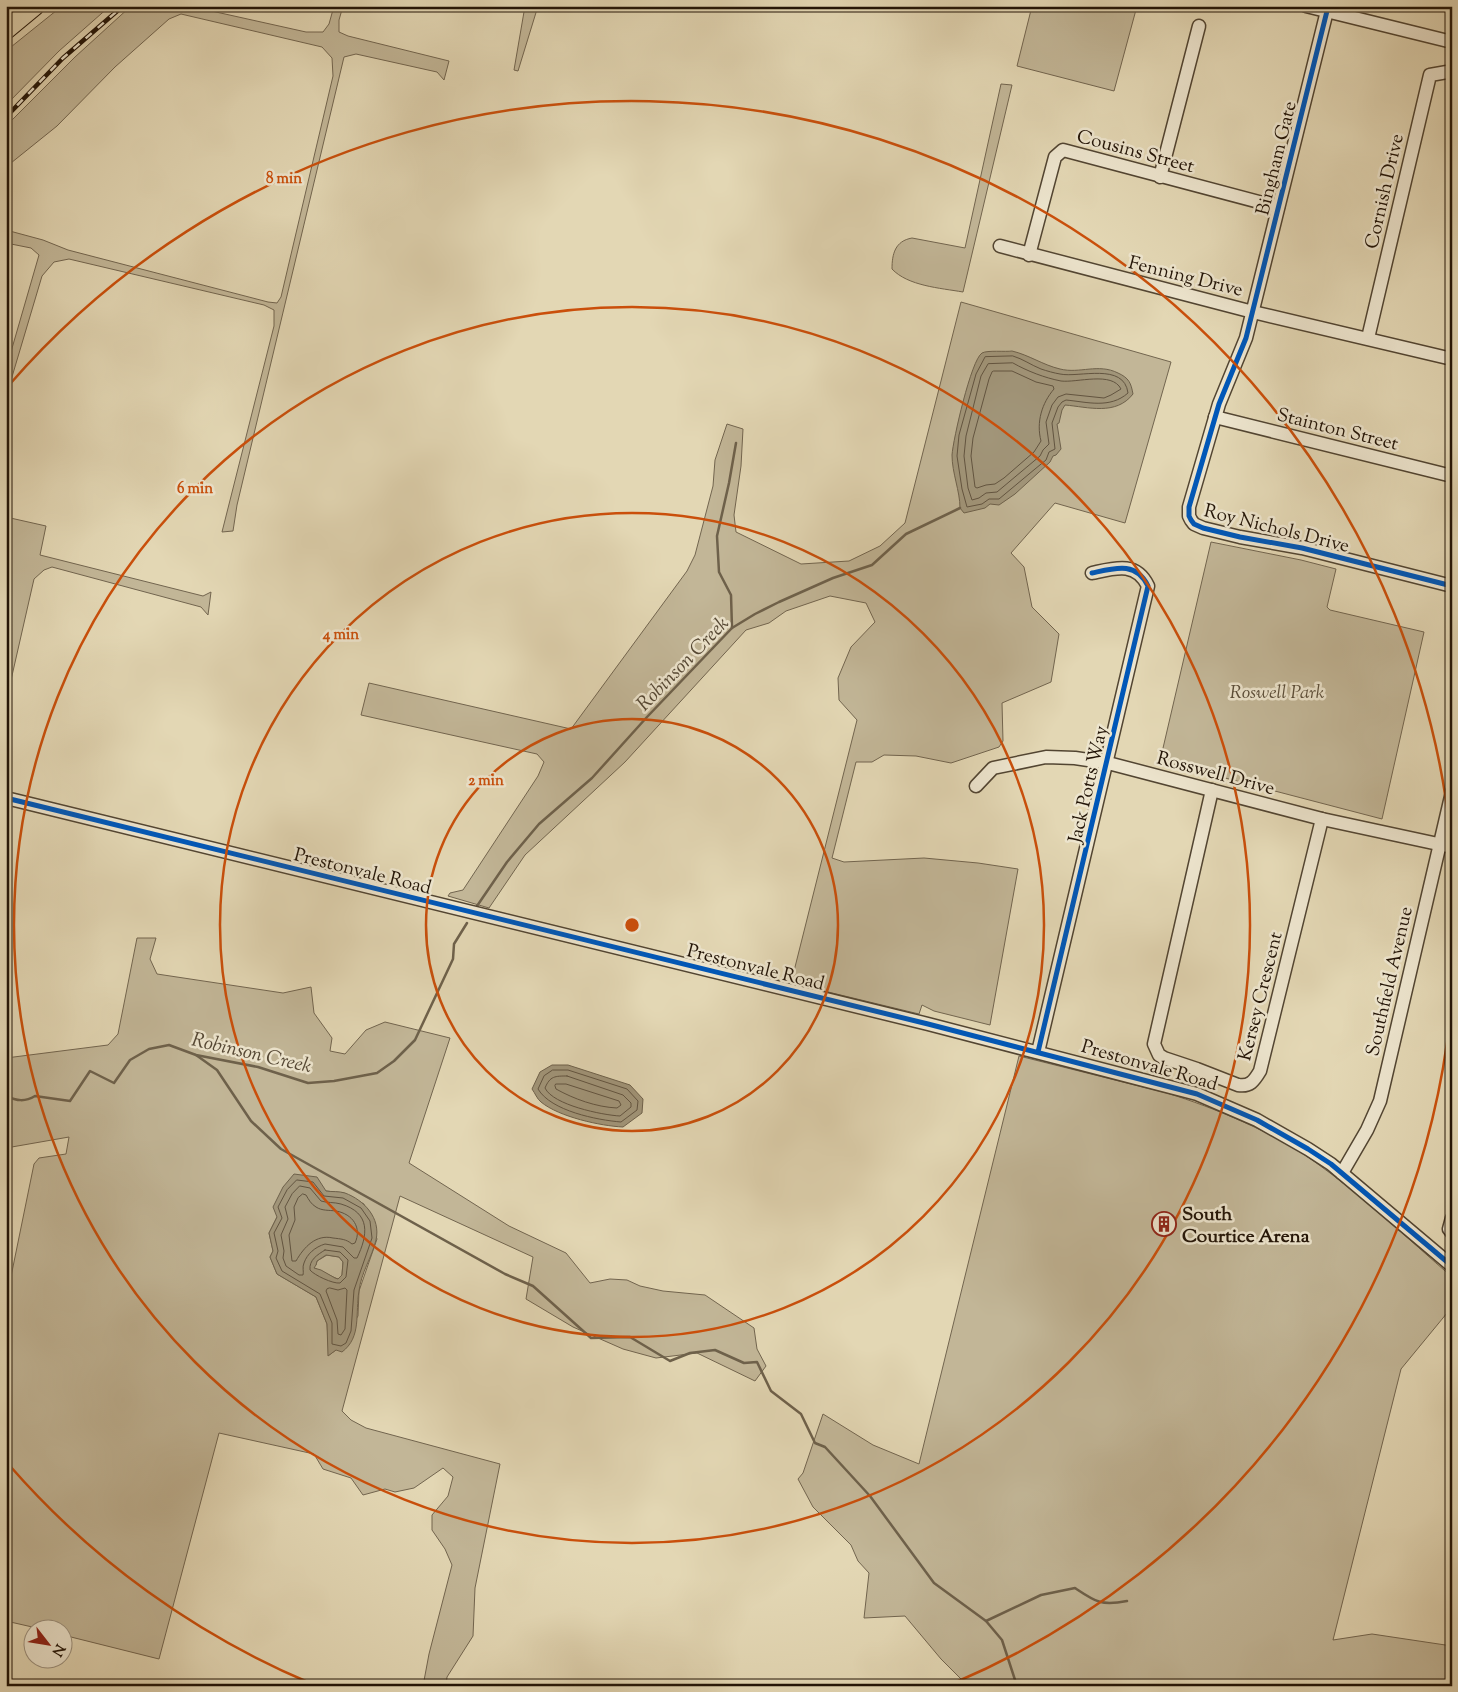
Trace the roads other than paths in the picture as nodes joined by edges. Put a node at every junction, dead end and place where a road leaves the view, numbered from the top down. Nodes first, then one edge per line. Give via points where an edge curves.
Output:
1 (35, 6) edge
2 (1306, 6) edge
3 (1327, 11) junction
4 (1199, 26) dead end
5 (6, 30) edge
6 (1452, 42) edge
7 (1452, 73) edge
8 (1160, 177) junction
9 (1278, 206) junction
10 (1000, 246) dead end
11 (1029, 254) junction
12 (1253, 312) junction
13 (1368, 338) junction
14 (1452, 359) edge
15 (1215, 417) junction
16 (1452, 476) edge
17 (1092, 573) dead end
18 (1452, 586) edge
19 (1108, 763) junction
20 (976, 786) dead end
21 (1212, 790) junction
22 (1452, 792) edge
23 (6, 798) edge
24 (1322, 819) junction
25 (1445, 845) edge
26 (1038, 1052) junction
27 (1342, 1173) junction
28 (1452, 1218) edge
29 (1452, 1233) edge
30 (1452, 1266) edge

1 - 5 highway
2 - 3 street
3 - 6 street
3 - 9 street, Bingham Gate
4 - 8 street
7 - 13 street, Cornish Drive via 1430,75
8 - 9 street, Cousins Street
8 - 11 street, Cousins Street via 1063,150 1055,157
9 - 12 street, Bingham Gate
10 - 11 street, Fenning Drive
11 - 12 street, Fenning Drive
12 - 13 street, Fenning Drive
12 - 15 street, Roy Nichols Drive
13 - 14 street, Fenning Drive
15 - 16 street, Stainton Street
15 - 18 street, Roy Nichols Drive via 1190,507 1194,524
17 - 19 street, Jack Potts Way via 1119,568 1132,570 1144,576 1148,586
19 - 20 street, Rosswell Drive via 1046,757 993,768
19 - 21 street, Rosswell Drive
19 - 26 street, Jack Potts Way
21 - 24 street, Rosswell Drive
21 - 24 street, Kersey Crescent via 1154,1044 1158,1055 1164,1058 1238,1085 1250,1084 1260,1071
22 - 25 street, Southfield Avenue
23 - 26 street, Prestonvale Road
24 - 25 street, Rosswell Drive
25 - 27 street, Southfield Avenue via 1380,1101
26 - 27 street, Prestonvale Road via 1196,1094 1285,1135
27 - 30 street, Prestonvale Road
28 - 29 street via 1449,1229

